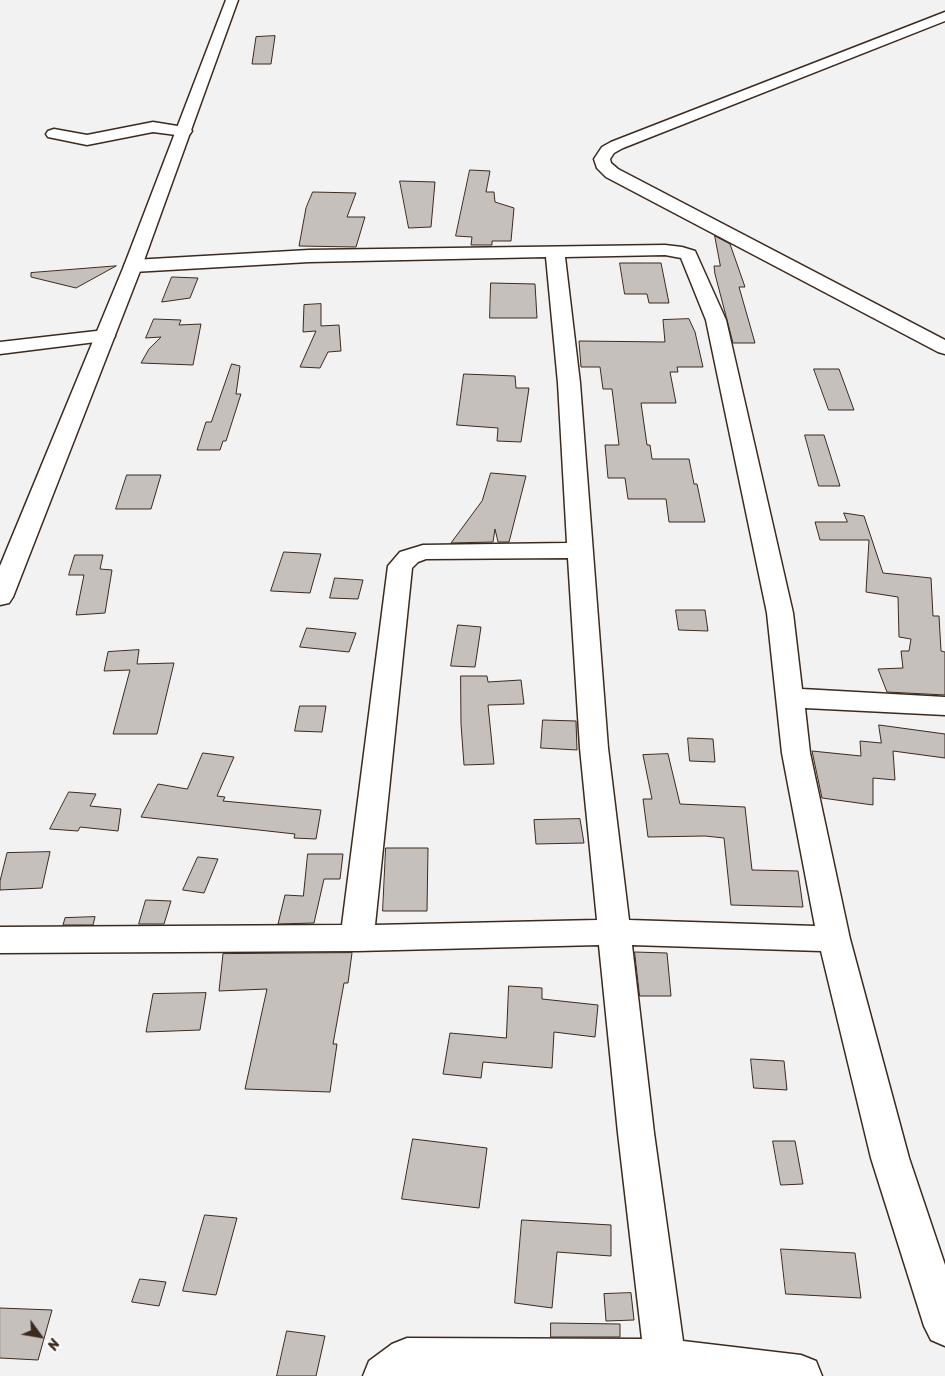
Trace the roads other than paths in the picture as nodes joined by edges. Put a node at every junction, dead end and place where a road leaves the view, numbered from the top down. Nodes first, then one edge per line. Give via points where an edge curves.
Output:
1 (232, 0) edge
2 (945, 16) edge
3 (184, 130) junction
4 (54, 134) dead end
5 (555, 253) junction
6 (133, 266) junction
7 (105, 336) junction
8 (0, 348) edge
9 (945, 348) edge
10 (580, 550) junction
11 (0, 597) edge
12 (791, 698) junction
13 (945, 706) edge
14 (615, 932) junction
15 (356, 938) junction
16 (834, 939) junction
17 (0, 940) edge
18 (945, 1326) edge
19 (666, 1368) edge
20 (384, 1376) edge
21 (801, 1376) edge

1 - 3 main road
2 - 9 main road via 617,145 602,158 603,165 612,173
3 - 4 main road via 153,127 87,140
3 - 6 main road
5 - 6 main road via 310,256
5 - 10 main road via 570,383
5 - 12 main road via 665,250 689,255 716,320 780,613
6 - 7 main road
7 - 8 main road
7 - 11 main road
10 - 14 main road via 594,748
10 - 15 main road via 423,552 410,556 400,566
12 - 13 main road
12 - 16 main road via 796,753
14 - 15 main road
14 - 16 main road
14 - 19 main road
15 - 17 main road
16 - 18 main road via 890,1158
19 - 20 main road via 407,1359
19 - 21 main road

